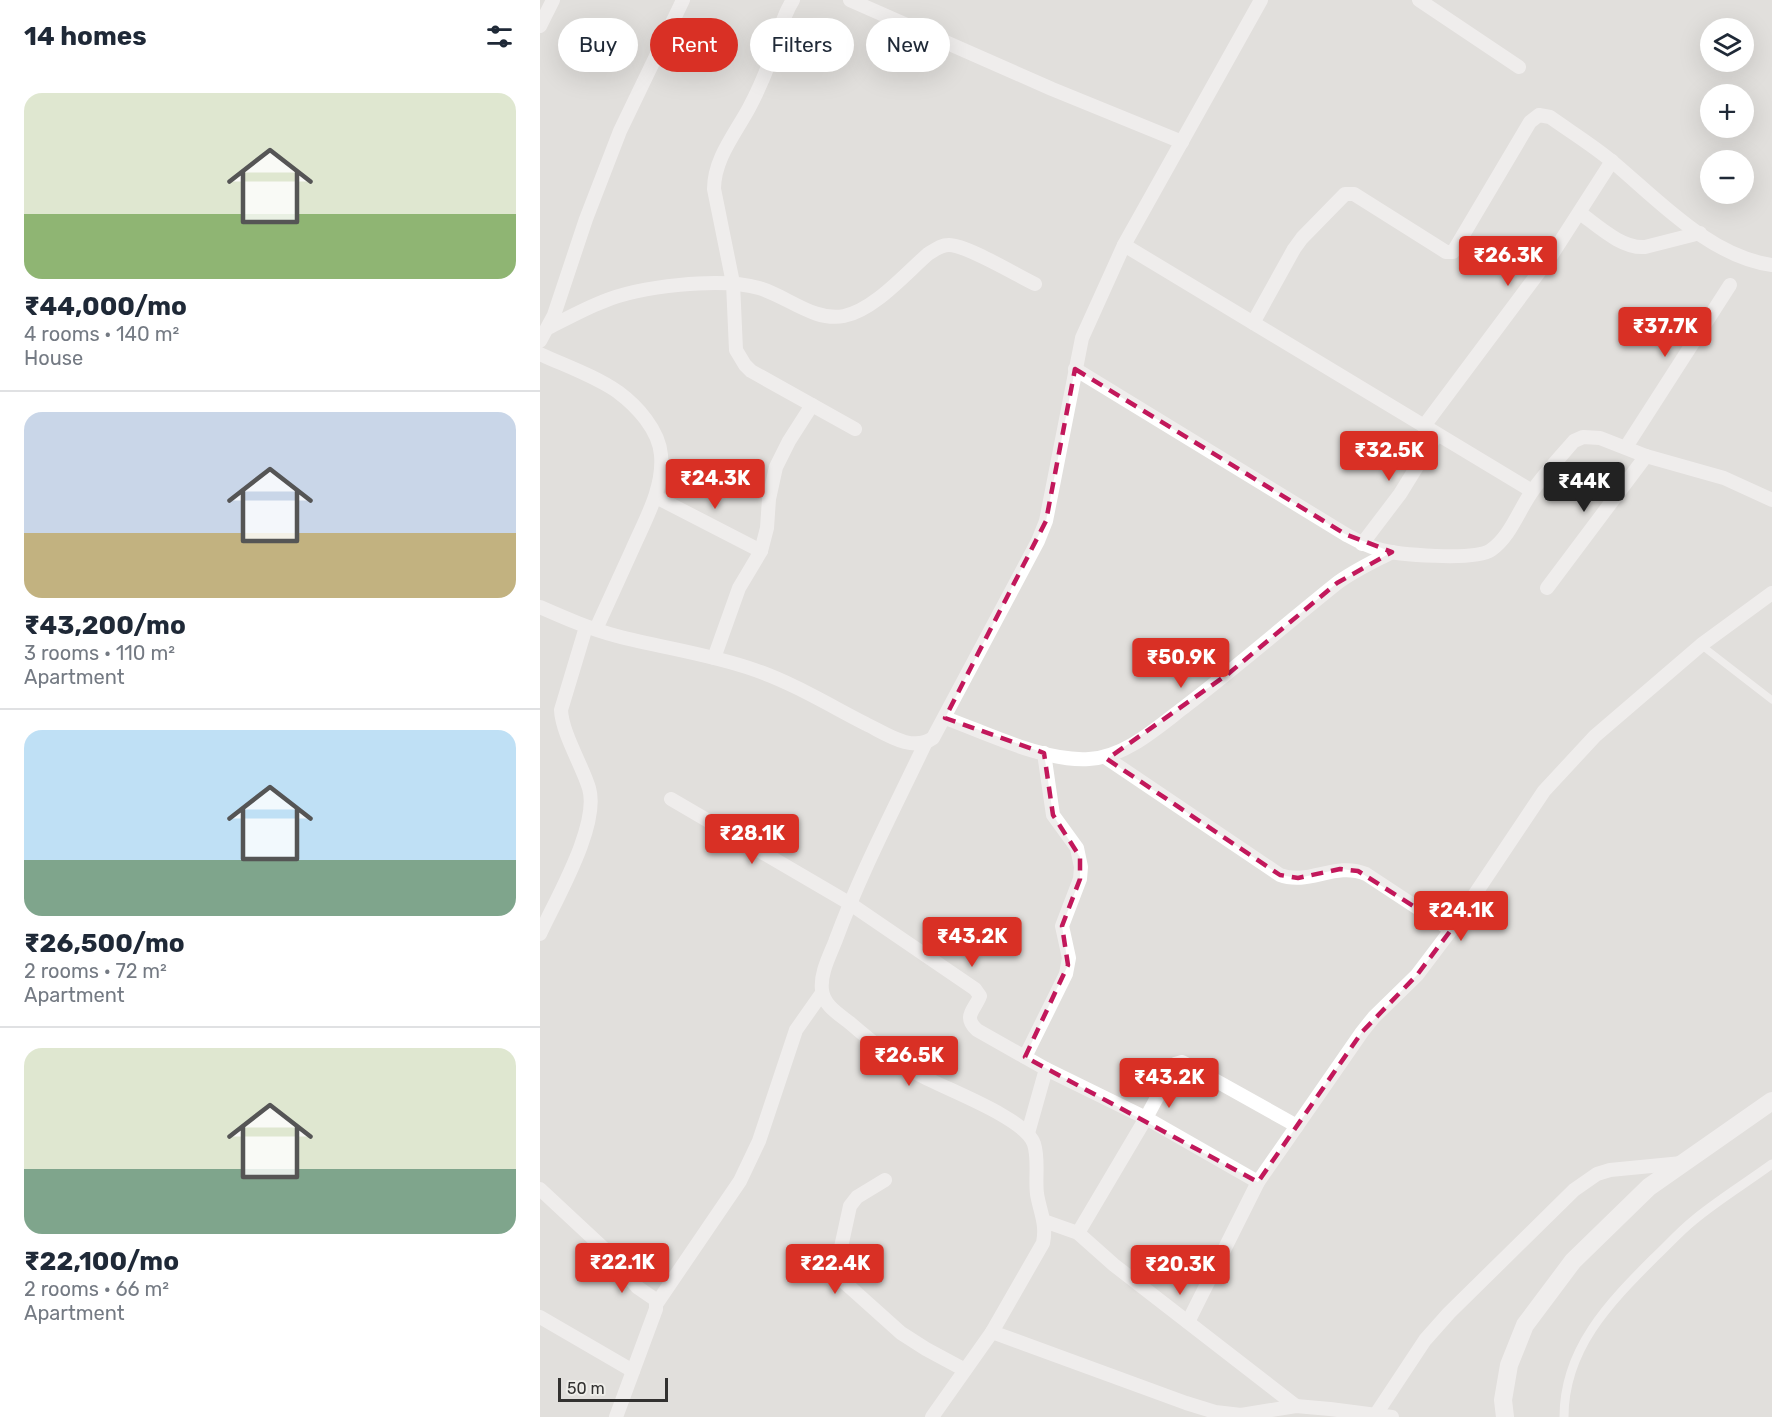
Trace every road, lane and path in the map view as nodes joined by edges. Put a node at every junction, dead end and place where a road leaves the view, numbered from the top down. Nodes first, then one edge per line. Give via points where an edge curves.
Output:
1 (553, 0) edge
2 (682, 0) edge
3 (793, 0) edge
4 (850, 0) edge
5 (1261, 0) edge
6 (1419, 0) edge
7 (540, 26) edge
8 (1519, 67) dead end
9 (1182, 142) junction
10 (1612, 161) junction
11 (1580, 213) junction
12 (1700, 233) junction
13 (1124, 245) junction
14 (1772, 265) edge
15 (734, 283) junction
16 (1035, 284) dead end
17 (1730, 285) dead end
18 (1253, 323) junction
19 (548, 328) junction
20 (540, 341) edge
21 (540, 354) edge
22 (1075, 369) junction
23 (812, 405) junction
24 (1424, 426) junction
25 (855, 429) dead end
26 (1437, 434) junction
27 (1626, 447) junction
28 (1646, 456) junction
29 (1532, 491) junction
30 (656, 496) junction
31 (1772, 500) edge
32 (1362, 544) junction
33 (761, 551) junction
34 (1392, 552) junction
35 (1547, 588) dead end
36 (1772, 593) edge
37 (540, 608) edge
38 (591, 628) junction
39 (1701, 645) junction
40 (714, 658) junction
41 (1772, 700) edge
42 (945, 718) junction
43 (925, 744) junction
44 (1044, 753) junction
45 (1105, 757) junction
46 (671, 799) dead end
47 (849, 903) junction
48 (1451, 930) junction
49 (540, 934) edge
50 (822, 993) junction
51 (1025, 1056) junction
52 (1046, 1069) junction
53 (1772, 1101) edge
54 (1146, 1118) junction
55 (1297, 1126) junction
56 (1028, 1133) junction
57 (1684, 1162) junction
58 (1772, 1164) edge
59 (885, 1180) dead end
60 (1258, 1182) junction
61 (540, 1189) edge
62 (1044, 1221) junction
63 (1078, 1233) junction
64 (657, 1303) junction
65 (540, 1317) edge
66 (1188, 1322) junction
67 (992, 1332) junction
68 (965, 1370) junction
69 (633, 1371) junction
70 (1296, 1406) junction
71 (1376, 1414) junction
72 (616, 1417) edge
73 (932, 1417) edge
74 (1392, 1417) edge
75 (1505, 1417) edge
76 (1564, 1417) edge

1 - 7 street
2 - 19 street via 620,131
3 - 15 street via 764,77 714,178
4 - 9 street
5 - 9 street
6 - 8 street
9 - 13 street
10 - 11 street
10 - 12 street
10 - 18 street via 1550,117 1535,117 1450,253 1354,194 1345,194 1294,249
11 - 12 street via 1636,247
11 - 24 street
12 - 14 street via 1747,260
13 - 18 street
13 - 22 street via 1082,338
15 - 16 street via 782,296 821,316 842,316 864,308 928,254 948,245
15 - 19 street via 691,284 627,294 603,301
15 - 23 street via 735,339 740,358 751,371
17 - 27 street
18 - 24 street
19 - 20 street
21 - 30 street via 617,392 650,425 661,454
22 - 32 street
22 - 42 street via 1046,520 1038,542
23 - 25 street
23 - 33 street via 776,467
24 - 26 street
26 - 29 street
26 - 32 street via 1400,494
27 - 28 street
27 - 29 street via 1600,438 1574,441
28 - 31 street via 1724,478
28 - 35 street
29 - 34 street via 1507,532 1484,554
30 - 33 street
30 - 38 street
32 - 34 street
33 - 40 street via 739,588
34 - 45 street via 1337,583 1148,735
36 - 39 street
37 - 38 street
38 - 40 street
38 - 49 street via 562,703 561,716 590,789 591,811 579,850
39 - 41 lane
39 - 48 street via 1595,736 1544,791
40 - 43 street via 782,681 884,733 909,743
42 - 43 street
42 - 44 street
43 - 47 street
44 - 45 street via 1075,759
44 - 51 street via 1053,815 1077,848 1081,867 1062,926 1069,958 1066,974
45 - 48 street via 1280,875 1298,878 1340,869 1358,871
46 - 47 street
47 - 50 street via 824,970
47 - 51 street via 978,991 980,999 969,1019 972,1025
48 - 55 street via 1417,975 1362,1032
50 - 56 street via 832,1008 918,1074 1022,1126
50 - 64 street via 796,1030 750,1164
51 - 52 street
52 - 54 street
52 - 56 street
53 - 57 main road
54 - 55 street via 1172,1066 1182,1062
54 - 60 street
54 - 63 street
55 - 60 street
56 - 62 street via 1034,1144 1037,1194
57 - 71 street via 1610,1170 1574,1190 1425,1340
57 - 75 main road via 1649,1187 1573,1261 1525,1324 1509,1365 1503,1400
58 - 76 street via 1693,1221 1624,1287 1592,1327 1579,1351
59 - 68 street via 857,1197 850,1206 838,1261 840,1275 901,1333
60 - 66 street
61 - 64 street
62 - 63 street
62 - 67 street via 1043,1243
63 - 66 street
64 - 69 street
65 - 69 street
66 - 70 street
67 - 68 street
67 - 70 street via 1215,1412 1241,1414
68 - 73 street
69 - 72 street
70 - 71 street
71 - 74 street

